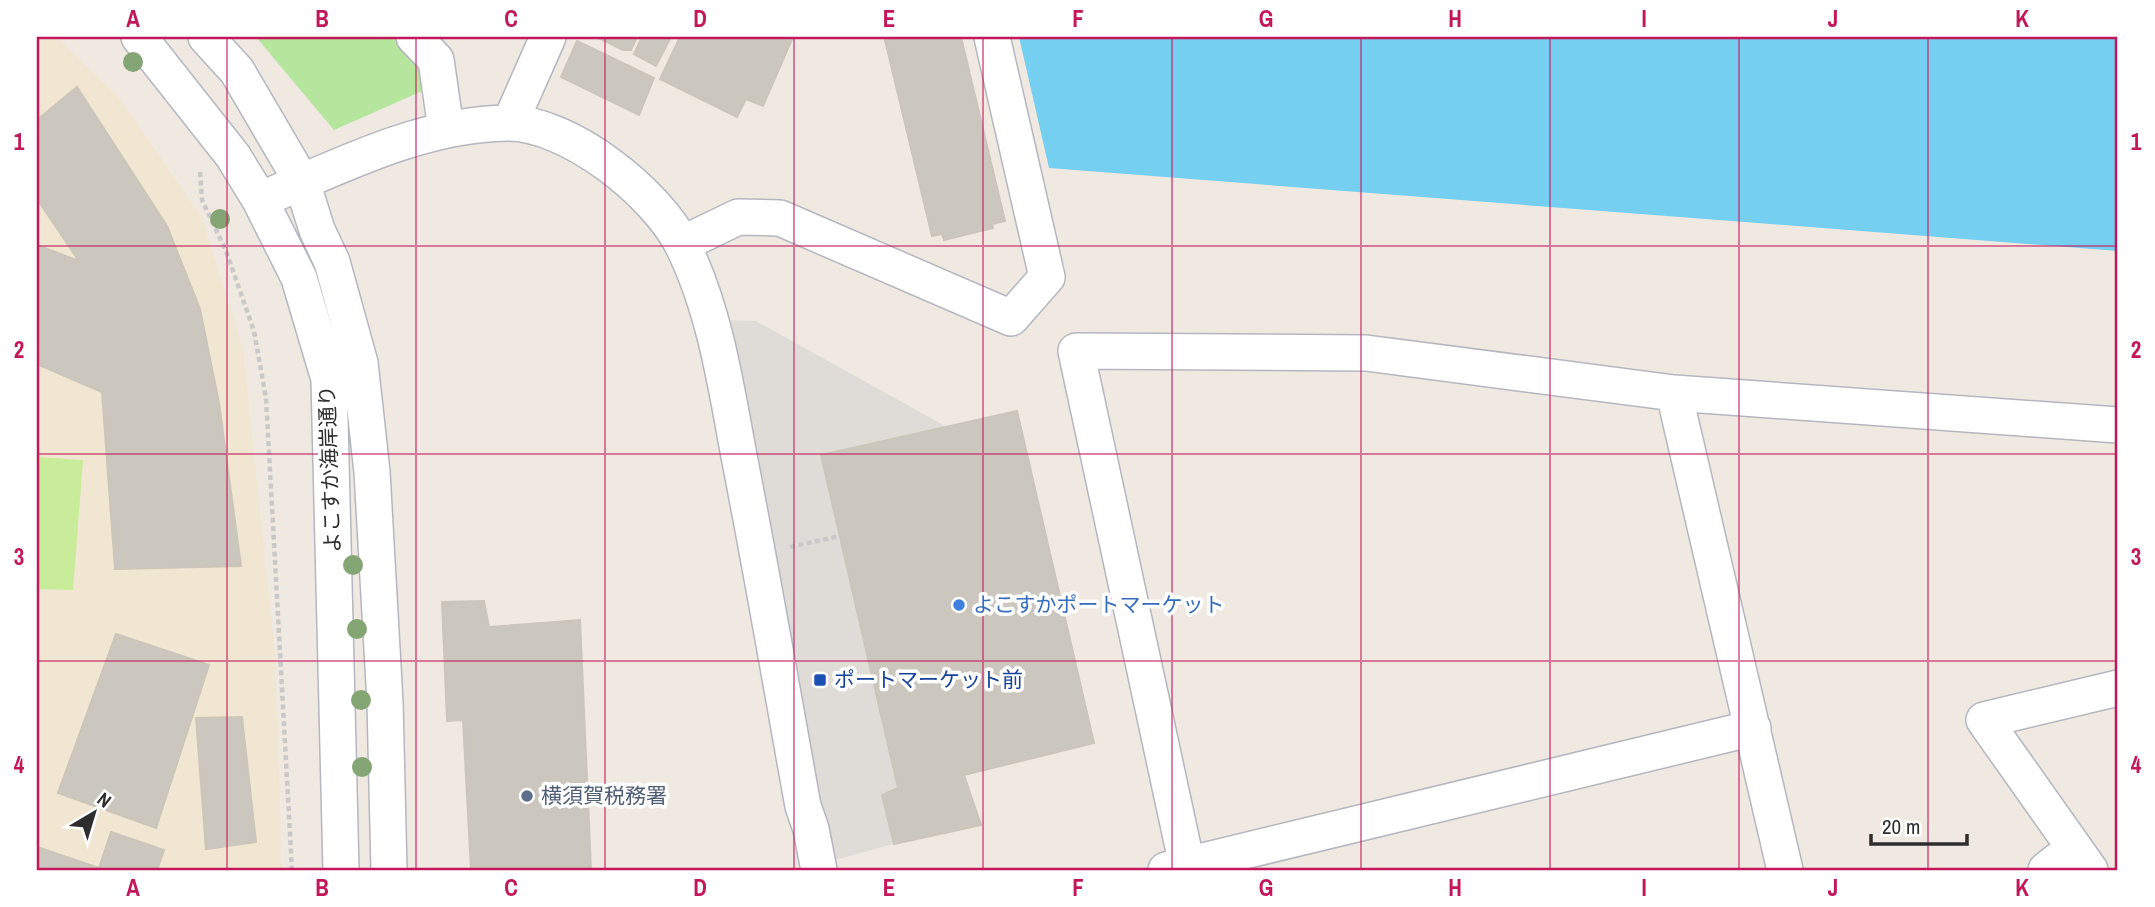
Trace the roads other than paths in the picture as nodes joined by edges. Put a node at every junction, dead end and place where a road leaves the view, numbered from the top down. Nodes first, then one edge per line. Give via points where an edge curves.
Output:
1 (139, 37) edge
2 (206, 37) edge
3 (414, 37) edge
4 (548, 37) edge
5 (992, 37) edge
6 (510, 123) junction
7 (446, 129) junction
8 (302, 182) junction
9 (260, 200) junction
10 (682, 244) junction
11 (1674, 393) junction
12 (2118, 425) edge
13 (2118, 688) edge
14 (1753, 728) junction
15 (2082, 859) edge
16 (1180, 869) edge
17 (341, 870) edge
18 (389, 870) edge
19 (819, 870) edge
20 (1785, 870) edge
21 (2046, 870) edge

1 - 9 street, よこすか海岸通り via 233,156
2 - 8 street, よこすか海岸通り via 237,71
3 - 7 street via 436,60
4 - 6 street
5 - 10 street via 1047,277 1011,318 780,218 738,217
6 - 7 street
6 - 10 street via 552,131 606,162 651,199
7 - 8 street
8 - 9 street
8 - 18 street, よこすか海岸通り via 332,262 360,363 372,472
9 - 17 street, よこすか海岸通り via 299,278 328,379
10 - 19 street via 700,284 721,365 803,806
11 - 12 street
11 - 14 street
11 - 16 street via 1366,353 1076,351
13 - 15 street via 1984,720
14 - 16 street
14 - 20 street
15 - 21 street

